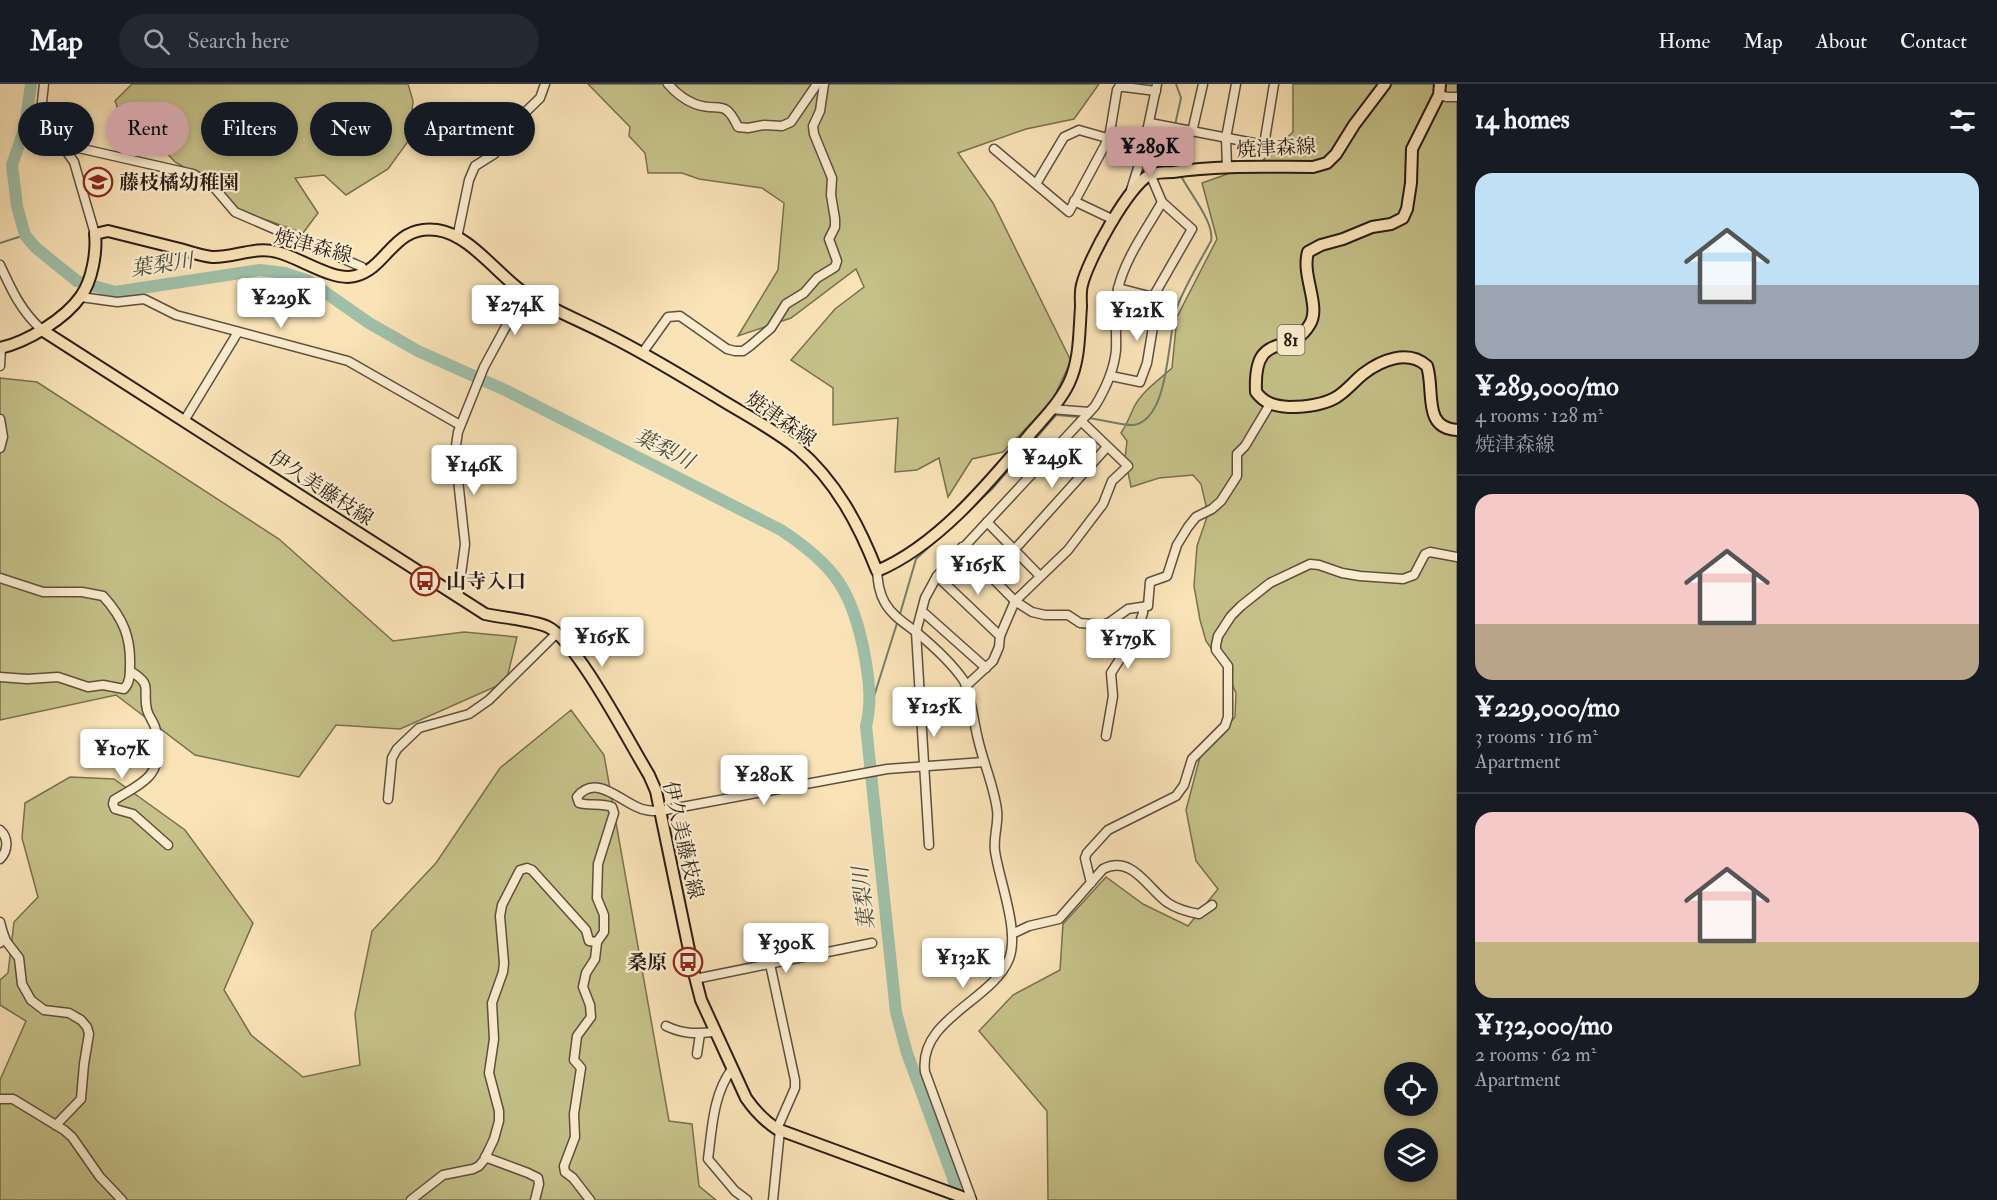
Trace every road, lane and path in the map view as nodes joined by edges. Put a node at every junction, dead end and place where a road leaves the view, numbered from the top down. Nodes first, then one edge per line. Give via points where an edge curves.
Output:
1 (44, 84) edge
2 (545, 84) edge
3 (668, 84) edge
4 (817, 84) edge
5 (824, 84) edge
6 (1203, 84) edge
7 (1236, 84) edge
8 (1274, 84) edge
9 (1385, 84) edge
10 (1157, 88) edge
11 (1439, 89) edge
12 (1457, 97) edge
13 (42, 102) edge
14 (1150, 123) junction
15 (1192, 132) junction
16 (1107, 138) junction
17 (1226, 138) junction
18 (994, 149) dead end
19 (94, 152) edge
20 (1142, 155) junction
21 (70, 156) edge
22 (1227, 168) junction
23 (1152, 174) junction
24 (1036, 184) junction
25 (1130, 193) junction
26 (1074, 201) junction
27 (1162, 202) junction
28 (1114, 220) junction
29 (95, 234) junction
30 (457, 238) junction
31 (0, 265) edge
32 (365, 272) junction
33 (1118, 288) junction
34 (524, 292) junction
35 (82, 295) junction
36 (1153, 297) junction
37 (42, 330) junction
38 (238, 332) junction
39 (1, 348) edge
40 (643, 352) junction
41 (0, 366) edge
42 (1111, 376) junction
43 (1270, 404) junction
44 (1052, 409) junction
45 (1089, 412) junction
46 (0, 419) edge
47 (1081, 420) junction
48 (184, 421) junction
49 (460, 425) junction
50 (1457, 430) edge
51 (1107, 447) junction
52 (0, 448) edge
53 (987, 522) junction
54 (962, 547) junction
55 (1015, 549) junction
56 (1457, 557) edge
57 (877, 572) junction
58 (938, 576) junction
59 (1040, 576) junction
60 (0, 578) edge
61 (458, 597) junction
62 (1015, 601) junction
63 (1143, 607) junction
64 (922, 611) junction
65 (916, 632) junction
66 (557, 633) junction
67 (1000, 636) junction
68 (986, 668) junction
69 (130, 671) junction
70 (0, 676) edge
71 (966, 686) junction
72 (1106, 736) dead end
73 (984, 762) junction
74 (923, 766) junction
75 (388, 799) dead end
76 (660, 811) junction
77 (0, 830) edge
78 (168, 845) dead end
79 (929, 845) dead end
80 (0, 859) edge
81 (1091, 883) junction
82 (1212, 905) dead end
83 (0, 922) edge
84 (3, 933) junction
85 (1012, 934) junction
86 (597, 942) junction
87 (0, 943) edge
88 (872, 943) dead end
89 (770, 964) junction
90 (695, 979) junction
91 (666, 1026) dead end
92 (714, 1032) junction
93 (700, 1034) junction
94 (697, 1054) dead end
95 (732, 1070) junction
96 (0, 1099) edge
97 (56, 1125) junction
98 (778, 1129) junction
99 (485, 1157) junction
100 (122, 1200) edge
101 (411, 1200) edge
102 (535, 1200) edge
103 (590, 1200) edge
104 (747, 1200) edge
105 (773, 1200) edge
106 (970, 1200) edge

1 - 13 street
2 - 30 street via 540,98 510,127 503,144 475,166
3 - 4 street via 695,104 725,108 738,127 748,128 791,122
5 - 40 street via 813,126 832,177 836,219 829,239 837,261 835,267 786,304 771,327 743,351 727,349 674,315 668,317
6 - 15 street
7 - 17 street
8 - 17 street via 1264,145
9 - 22 main road, 焼津森線 via 1327,163 1313,167
10 - 14 street
10 - 16 street via 1119,87
11 - 12 street
11 - 43 main road, 81 via 1412,149 1410,191 1403,218 1321,244 1308,252 1305,261 1314,307 1312,322 1305,332 1266,350 1259,360 1256,392
14 - 15 street
14 - 20 street
15 - 17 street
16 - 24 street via 1078,130 1064,137
16 - 26 street
17 - 22 street
18 - 24 street
19 - 32 street via 193,174 212,185 235,213 362,267
20 - 23 street
20 - 25 street
21 - 29 street
22 - 23 main road, 焼津森線
23 - 25 main road
23 - 27 street
24 - 26 street via 1069,212
25 - 28 main road
26 - 28 street
27 - 33 street
27 - 36 street via 1192,229
28 - 44 main road via 1082,286 1075,368
29 - 32 main road, 焼津森線 via 108,231 212,257 275,251 345,277
29 - 35 main road via 97,249
30 - 32 main road, 焼津森線 via 434,229 410,233
30 - 34 main road, 焼津森線
31 - 37 street via 13,295
33 - 36 street
33 - 42 street
34 - 40 main road, 焼津森線
34 - 49 street via 484,367
35 - 37 main road
35 - 38 street via 98,301 144,300 176,315
36 - 42 street via 1153,327 1140,382
37 - 39 main road
37 - 48 main road, 伊久美藤枝線
38 - 48 street
38 - 49 street via 348,361
39 - 41 street
40 - 57 main road, 焼津森線 via 797,448 848,507
42 - 45 street
43 - 50 main road via 1320,404 1345,392 1364,373 1387,361 1412,357 1427,366 1433,415 1438,424
43 - 63 street via 1237,454 1237,476 1221,501 1188,527 1177,545 1167,576 1150,582 1148,606
44 - 45 street
44 - 57 main road via 969,502 921,546
45 - 47 street
46 - 52 street
47 - 51 street
47 - 53 street
48 - 61 main road, 伊久美藤枝線
49 - 61 street via 455,452 465,544
51 - 55 street
51 - 59 street via 1128,466 1112,481 1102,504 1068,550
53 - 54 street
53 - 55 street
54 - 58 street
54 - 62 street
55 - 59 street
56 - 81 street via 1425,554 1414,575 1402,579 1360,576 1310,564 1270,584 1241,606 1218,636 1216,645 1228,666 1225,726 1192,759 1176,796 1108,830 1087,853
57 - 65 street via 885,603
58 - 64 street
58 - 67 street
59 - 62 street
60 - 69 street via 43,592 103,596 129,635
61 - 66 main road, 伊久美藤枝線 via 485,614 537,624
62 - 63 street via 1038,614 1068,615 1080,622 1103,625 1128,609
62 - 67 street
63 - 72 street via 1136,634 1111,674 1113,696
64 - 65 street
64 - 68 street
65 - 71 street
65 - 74 street
66 - 75 street via 489,700 469,714 419,728 398,748 392,758
66 - 76 main road, 伊久美藤枝線 via 575,652 649,775
67 - 68 street via 993,661
68 - 71 street
69 - 70 street via 124,688 88,687 58,677 27,680
69 - 78 street via 141,677 147,687 146,707 155,728 159,759 146,780 113,804 115,809 133,814
71 - 73 street
73 - 74 street
73 - 85 street via 998,811 994,850
74 - 76 street via 862,773
74 - 79 street
76 - 86 street via 636,807 615,793 594,787 577,797 579,803 589,806 612,807 614,813 598,864 597,898 604,915 604,932
76 - 90 main road, 伊久美藤枝線
77 - 80 street via 7,843
81 - 82 street via 1102,869 1116,865 1132,869 1167,902 1182,910 1199,914
81 - 85 street via 1059,919
83 - 84 street
84 - 87 street
84 - 97 street via 19,958 22,984 31,1000 44,1010 69,1012 81,1020 89,1034 81,1099
85 - 106 street via 1012,951 1005,967 937,1033 925,1052 925,1072
86 - 99 street via 589,941 586,930 532,870 520,870 500,916 504,963 492,1003 494,1039 489,1072 500,1111
86 - 103 street via 595,959 583,987 591,1017 577,1036 574,1060 581,1068 575,1137 564,1166
88 - 89 street
89 - 90 street
89 - 98 street via 795,1080
90 - 92 main road, 伊久美藤枝線
91 - 93 street
92 - 93 street
92 - 95 main road, 伊久美藤枝線
93 - 94 street
95 - 98 main road, 伊久美藤枝線 via 754,1110
95 - 104 street via 715,1109 708,1159
96 - 97 street via 13,1099
97 - 100 street via 72,1137
98 - 105 street
98 - 106 main road, 伊久美藤枝線
99 - 101 street via 473,1169 443,1174
99 - 102 street via 538,1178

